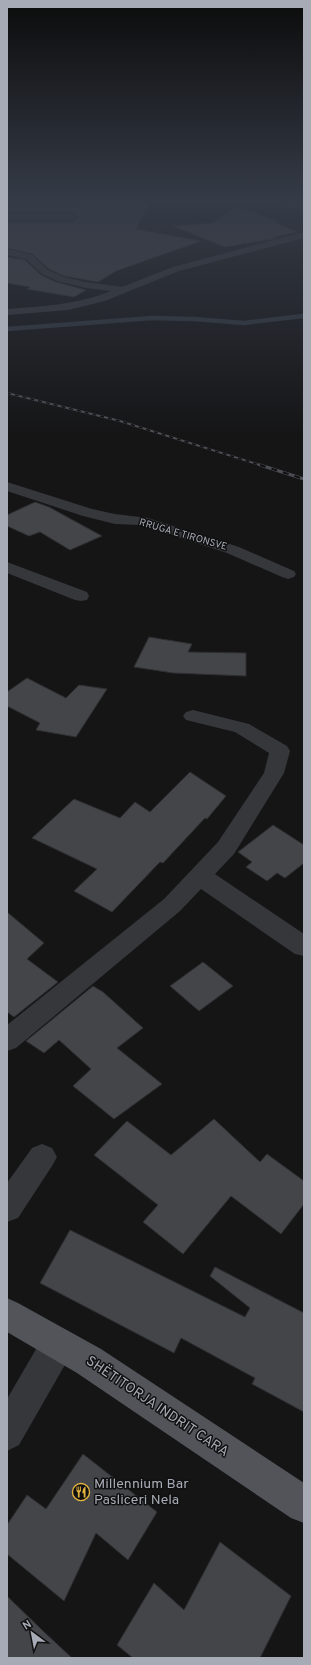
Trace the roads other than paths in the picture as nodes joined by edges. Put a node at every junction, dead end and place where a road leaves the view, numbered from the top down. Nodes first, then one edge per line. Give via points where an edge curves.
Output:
1 (61, 279) edge
2 (152, 279) edge
3 (125, 290) junction
4 (7, 312) edge
5 (7, 486) edge
6 (7, 567) edge
7 (288, 574) dead end
8 (81, 596) dead end
9 (192, 716) dead end
10 (200, 876) junction
11 (304, 947) edge
12 (7, 1040) edge
13 (42, 1157) dead end
14 (7, 1208) edge
15 (7, 1314) edge
16 (58, 1344) junction
17 (7, 1433) edge
18 (304, 1505) edge

1 - 3 street
2 - 3 street
3 - 4 street via 68,307
5 - 7 street, RRUGA E TIRONSVE via 88,513 115,519 143,521 233,550
6 - 8 street
9 - 10 street via 242,728 280,750 274,773 226,848
10 - 11 street
10 - 12 street via 172,905
13 - 14 street
15 - 16 main road, SHËTITORJA INDRIT CARA
16 - 17 street
16 - 18 main road, SHËTITORJA INDRIT CARA via 89,1361

